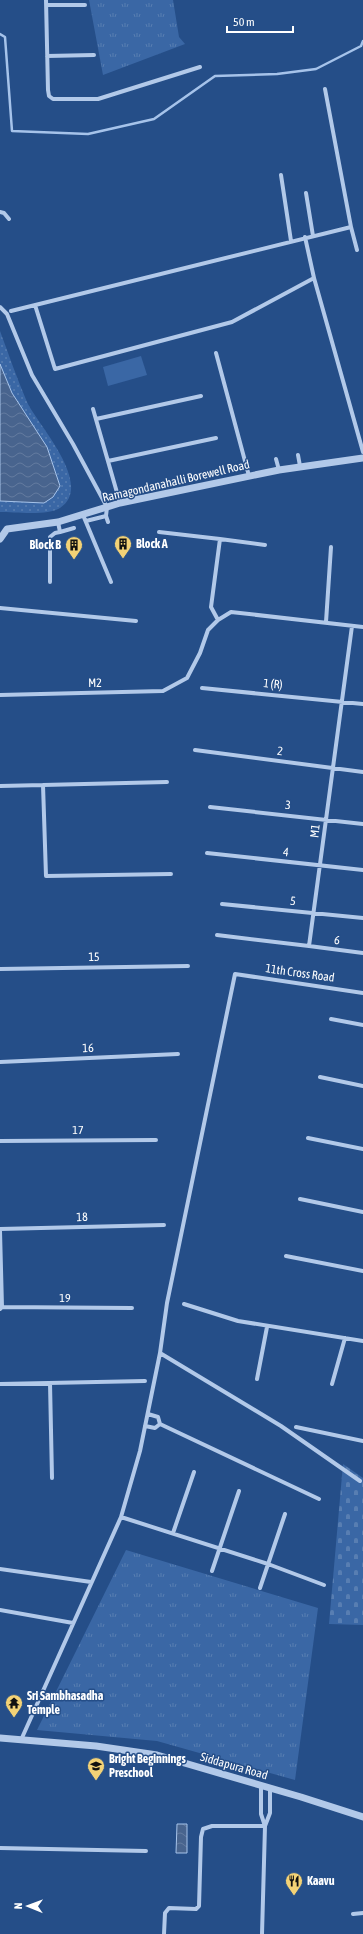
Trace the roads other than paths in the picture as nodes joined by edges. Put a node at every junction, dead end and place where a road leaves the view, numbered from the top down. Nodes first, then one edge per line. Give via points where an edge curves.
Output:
1 (46, 2) edge
2 (85, 5) dead end
3 (94, 55) dead end
4 (47, 56) junction
5 (200, 67) dead end
6 (325, 89) dead end
7 (280, 175) dead end
8 (306, 193) dead end
9 (0, 212) edge
10 (9, 219) dead end
11 (351, 227) junction
12 (313, 236) junction
13 (305, 237) junction
14 (291, 241) junction
15 (357, 250) dead end
16 (314, 278) junction
17 (36, 306) junction
18 (0, 307) edge
19 (9, 313) junction
20 (0, 314) edge
21 (216, 353) dead end
22 (200, 396) dead end
23 (93, 409) dead end
24 (96, 419) junction
25 (216, 438) dead end
26 (363, 452) edge
27 (298, 455) dead end
28 (363, 458) edge
29 (276, 459) dead end
30 (108, 461) junction
31 (300, 466) junction
32 (280, 470) junction
33 (249, 476) junction
34 (120, 503) junction
35 (107, 507) junction
36 (106, 516) junction
37 (72, 518) junction
38 (84, 518) junction
39 (58, 522) junction
40 (108, 522) dead end
41 (60, 532) junction
42 (159, 532) dead end
43 (0, 539) edge
44 (220, 539) junction
45 (265, 545) dead end
46 (331, 547) dead end
47 (50, 582) dead end
48 (111, 582) dead end
49 (0, 608) edge
50 (218, 620) junction
51 (136, 621) dead end
52 (326, 622) junction
53 (352, 626) junction
54 (363, 627) edge
55 (202, 688) dead end
56 (0, 694) edge
57 (342, 701) junction
58 (363, 704) edge
59 (195, 750) dead end
60 (332, 768) junction
61 (363, 772) edge
62 (167, 782) dead end
63 (0, 786) edge
64 (43, 786) junction
65 (210, 807) dead end
66 (326, 820) junction
67 (363, 824) edge
68 (207, 853) dead end
69 (321, 866) junction
70 (363, 870) edge
71 (171, 874) dead end
72 (222, 904) dead end
73 (314, 913) junction
74 (363, 918) edge
75 (217, 935) dead end
76 (309, 946) junction
77 (363, 953) edge
78 (188, 966) dead end
79 (0, 969) edge
80 (363, 993) edge
81 (331, 1019) dead end
82 (363, 1025) edge
83 (178, 1054) dead end
84 (0, 1062) edge
85 (320, 1077) dead end
86 (363, 1086) edge
87 (308, 1138) dead end
88 (156, 1140) dead end
89 (0, 1141) edge
90 (363, 1149) edge
91 (300, 1199) dead end
92 (363, 1212) edge
93 (164, 1225) dead end
94 (0, 1230) edge
95 (0, 1249) edge
96 (286, 1256) dead end
97 (363, 1271) edge
98 (184, 1304) dead end
99 (1, 1308) edge
100 (132, 1308) dead end
101 (267, 1327) junction
102 (345, 1338) junction
103 (363, 1341) edge
104 (160, 1353) junction
105 (257, 1379) dead end
106 (145, 1381) dead end
107 (50, 1383) junction
108 (0, 1384) edge
109 (332, 1384) dead end
110 (148, 1414) junction
111 (160, 1424) junction
112 (145, 1426) junction
113 (296, 1427) dead end
114 (363, 1441) edge
115 (194, 1472) dead end
116 (52, 1478) dead end
117 (360, 1481) dead end
118 (239, 1491) dead end
119 (319, 1499) dead end
120 (285, 1514) dead end
121 (121, 1517) junction
122 (173, 1533) junction
123 (220, 1549) junction
124 (268, 1564) junction
125 (0, 1569) edge
126 (212, 1571) dead end
127 (91, 1582) junction
128 (324, 1585) dead end
129 (260, 1588) dead end
130 (0, 1610) edge
131 (73, 1623) junction
132 (0, 1738) edge
133 (21, 1740) junction
134 (261, 1785) junction
135 (270, 1788) junction
136 (363, 1817) edge
137 (265, 1826) junction
138 (0, 1848) edge
139 (146, 1851) dead end
140 (363, 1913) edge
141 (353, 1914) dead end
142 (164, 1934) edge
143 (262, 1934) edge

1 - 2 street
1 - 4 street
3 - 4 street
4 - 5 street via 48,90 53,99 98,99
6 - 11 street
7 - 14 street
8 - 12 street
9 - 10 street
11 - 12 street
11 - 15 street
12 - 13 street
13 - 14 street
13 - 16 street
14 - 17 street
16 - 17 street via 232,322 55,368
16 - 26 street
17 - 19 street
18 - 19 street
19 - 20 street
19 - 35 street via 32,375 74,444
21 - 33 street
22 - 24 street
23 - 24 street
24 - 30 street
25 - 30 street
27 - 31 street
28 - 31 street, Ramagondanahalli Borewell Road
29 - 32 street
30 - 34 street
31 - 32 street, Ramagondanahalli Borewell Road
32 - 33 street, Ramagondanahalli Borewell Road
33 - 34 street, Ramagondanahalli Borewell Road
34 - 35 street, Ramagondanahalli Borewell Road
35 - 36 street
35 - 38 street, Ramagondanahalli Borewell Road
36 - 38 street
36 - 40 street
37 - 38 street, Ramagondanahalli Borewell Road
37 - 39 street, Ramagondanahalli Borewell Road
37 - 41 street via 74,530
38 - 48 street
39 - 41 street
39 - 43 street, Ramagondanahalli Borewell Road via 7,529
41 - 47 street via 50,537
42 - 44 street
44 - 45 street
44 - 50 street via 211,607
46 - 52 street
49 - 51 street
50 - 52 street via 232,612
50 - 56 street, M2 via 208,630 187,678 163,691
52 - 53 street
53 - 54 street
53 - 57 street, M1
55 - 57 street, 1 (R)
57 - 58 street, 1 (R)
57 - 60 street, M1
59 - 60 street, 2
60 - 61 street, 2
60 - 66 street, M1
62 - 64 street
63 - 64 street
64 - 71 street via 46,876
65 - 66 street, 3
66 - 67 street, 3
66 - 69 street, M1
68 - 69 street, 4
69 - 70 street, 4
69 - 73 street, M1
72 - 73 street, 5
73 - 74 street, 5
73 - 76 street, M1
75 - 76 street
76 - 77 street, 6
78 - 79 street, 15
80 - 104 street, 11th Cross Road via 235,974 167,1303
81 - 82 street
83 - 84 street, 16
85 - 86 street
87 - 90 street
88 - 89 street, 17
91 - 92 street
93 - 94 street, 18
94 - 95 street
95 - 99 street
96 - 97 street
98 - 101 street
99 - 100 street, 19
101 - 102 street
101 - 105 street
102 - 103 street
102 - 109 street
104 - 110 street
104 - 117 street via 281,1426
106 - 107 street
107 - 108 street
107 - 116 street
110 - 111 street via 158,1417
110 - 112 street
111 - 112 street via 155,1428
111 - 119 street
112 - 121 street
113 - 114 street
115 - 122 street
118 - 123 street
120 - 124 street
121 - 122 street
121 - 127 street
122 - 123 street
123 - 124 street
123 - 126 street
124 - 128 street
124 - 129 street
125 - 127 street
127 - 131 street
130 - 131 street
131 - 133 street
132 - 133 street, Siddapura Road
133 - 134 street, Siddapura Road via 96,1746 157,1755
134 - 135 street, Siddapura Road
134 - 137 street via 261,1814
135 - 136 street, Siddapura Road
135 - 137 street via 270,1813
137 - 142 street via 212,1826 203,1829 199,1906 196,1909 170,1908 165,1913
137 - 143 street
138 - 139 street
140 - 141 street

